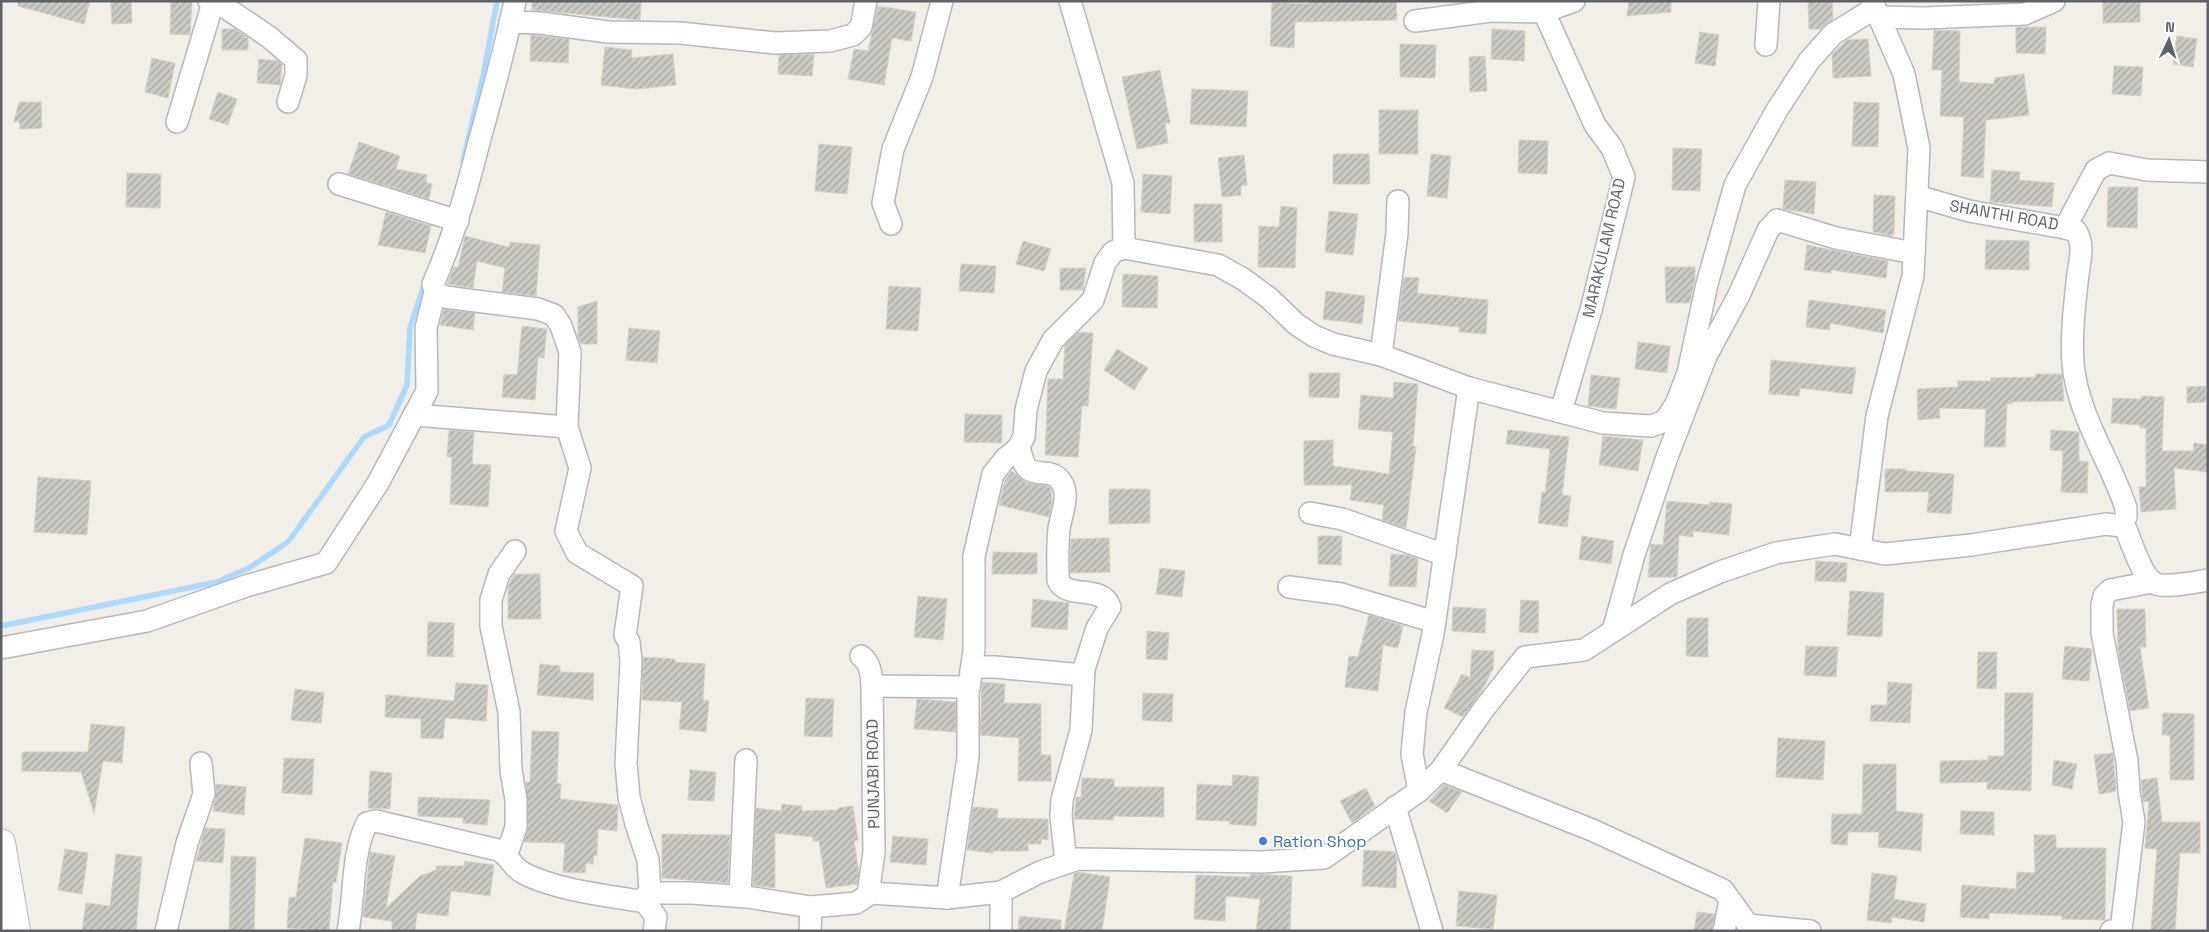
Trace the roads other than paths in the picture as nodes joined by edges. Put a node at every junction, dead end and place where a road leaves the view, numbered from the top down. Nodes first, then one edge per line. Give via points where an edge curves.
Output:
1 (209, 1) edge
2 (216, 1) edge
3 (514, 1) edge
4 (866, 1) edge
5 (942, 1) edge
6 (1070, 1) edge
7 (1574, 1) edge
8 (1769, 1) edge
9 (2054, 1) edge
10 (1875, 9) edge
11 (1544, 12) junction
12 (1415, 21) dead end
13 (510, 22) junction
14 (1766, 45) dead end
15 (288, 102) dead end
16 (177, 122) dead end
17 (2208, 172) edge
18 (339, 184) dead end
19 (1917, 196) junction
20 (1398, 201) dead end
21 (450, 219) junction
22 (891, 224) dead end
23 (2065, 228) junction
24 (1124, 248) junction
25 (1914, 253) junction
26 (435, 292) junction
27 (1381, 355) junction
28 (1469, 388) junction
29 (1560, 412) junction
30 (414, 415) junction
31 (567, 428) junction
32 (1018, 448) junction
33 (1310, 513) dead end
34 (2121, 526) junction
35 (1860, 549) junction
36 (516, 551) dead end
37 (1445, 555) junction
38 (2208, 580) edge
39 (2153, 582) junction
40 (1290, 587) dead end
41 (1435, 622) junction
42 (1613, 632) junction
43 (1, 648) edge
44 (861, 656) dead end
45 (1083, 675) junction
46 (970, 679) junction
47 (872, 686) junction
48 (746, 760) dead end
49 (201, 763) dead end
50 (1441, 770) junction
51 (1419, 791) junction
52 (1395, 807) junction
53 (1, 842) edge
54 (507, 854) junction
55 (1066, 863) junction
56 (1001, 892) junction
57 (868, 895) junction
58 (646, 896) junction
59 (740, 896) junction
60 (947, 898) junction
61 (1730, 900) junction
62 (810, 907) junction
63 (13, 927) edge
64 (2118, 930) edge
65 (166, 931) edge
66 (348, 931) edge
67 (654, 931) edge
68 (810, 931) edge
69 (1001, 931) edge
70 (1432, 931) edge
71 (1724, 931) edge
72 (1810, 931) edge

1 - 16 street via 212,6
2 - 15 street via 270,37 296,60 296,75
3 - 13 street
4 - 13 street via 862,27 853,35 830,41 775,43
5 - 22 street via 922,76 893,148 883,204
6 - 24 street via 1123,183
7 - 11 street
8 - 14 street
9 - 10 street via 2024,14 1924,18
10 - 19 street via 1904,74 1919,148
10 - 29 street via 1833,34 1809,61 1777,110 1736,185 1707,284 1688,373 1676,404 1665,421 1651,426 1603,423
11 - 12 street via 1491,11
11 - 29 street, MARAKULAM ROAD via 1595,124 1612,148 1624,177
13 - 21 street via 497,84
17 - 23 street, SHANTHI ROAD via 2147,170 2110,163 2096,170
18 - 21 street
19 - 23 street, SHANTHI ROAD via 1969,211
19 - 25 street
20 - 27 street via 1396,243
21 - 26 street via 434,284
23 - 34 street via 2076,231 2080,237 2082,258 2076,291 2073,365 2089,421 2126,508
24 - 27 street via 1218,265 1269,298 1314,336 1333,344
24 - 32 street via 1113,252 1105,263 1093,300 1053,340 1036,371 1026,410 1024,437
25 - 35 street via 1913,276 1877,416
25 - 42 street via 1836,238 1777,220 1768,230 1751,272 1706,356 1634,555
26 - 30 street via 426,328 427,391
26 - 31 street via 445,297 538,309 554,315 570,352
27 - 28 street
28 - 29 street
28 - 37 street
30 - 31 street
30 - 43 street via 378,483 326,562 246,586 147,622
31 - 58 street via 580,468 566,531 577,554 632,586 625,635 631,661 626,763 629,797 648,860
32 - 45 street via 1028,469 1056,476 1062,483 1065,504 1059,529 1060,586 1099,595 1108,601 1110,607 1091,644
32 - 46 street via 993,474 984,506 974,556 974,649
33 - 37 street via 1342,519
34 - 35 street via 2094,525 1971,545 1885,554
34 - 39 street via 2126,529 2142,567
35 - 42 street via 1835,544 1776,553 1670,594
36 - 54 street via 499,574 491,600 491,626 509,712 511,770 516,800 516,827
37 - 41 street
38 - 39 street via 2162,585
39 - 64 street via 2110,590 2102,605 2102,633 2127,760 2128,792 2134,822
40 - 41 street via 1341,594
41 - 51 street via 1416,712 1412,754
42 - 50 street via 1584,650 1525,657
44 - 47 street, PUNJABI ROAD via 870,666
45 - 46 street via 976,667
45 - 55 street via 1081,730 1062,800
46 - 47 street
46 - 60 street via 968,757
47 - 57 street, PUNJABI ROAD via 874,852
48 - 59 street
49 - 65 street via 204,794 187,843
50 - 51 street
50 - 61 street via 1592,830 1723,890
51 - 52 street
52 - 55 street via 1324,858 1262,862 1078,859
52 - 70 street
53 - 63 main road
54 - 58 street via 516,868 540,880 640,901
54 - 66 street via 483,845 376,821 367,823 357,854
55 - 56 street
56 - 60 street
56 - 69 street
57 - 60 street
57 - 62 street via 856,904
58 - 59 street via 691,892
58 - 67 street via 656,917
59 - 62 street
61 - 71 street
61 - 72 street via 1748,925
62 - 68 street

